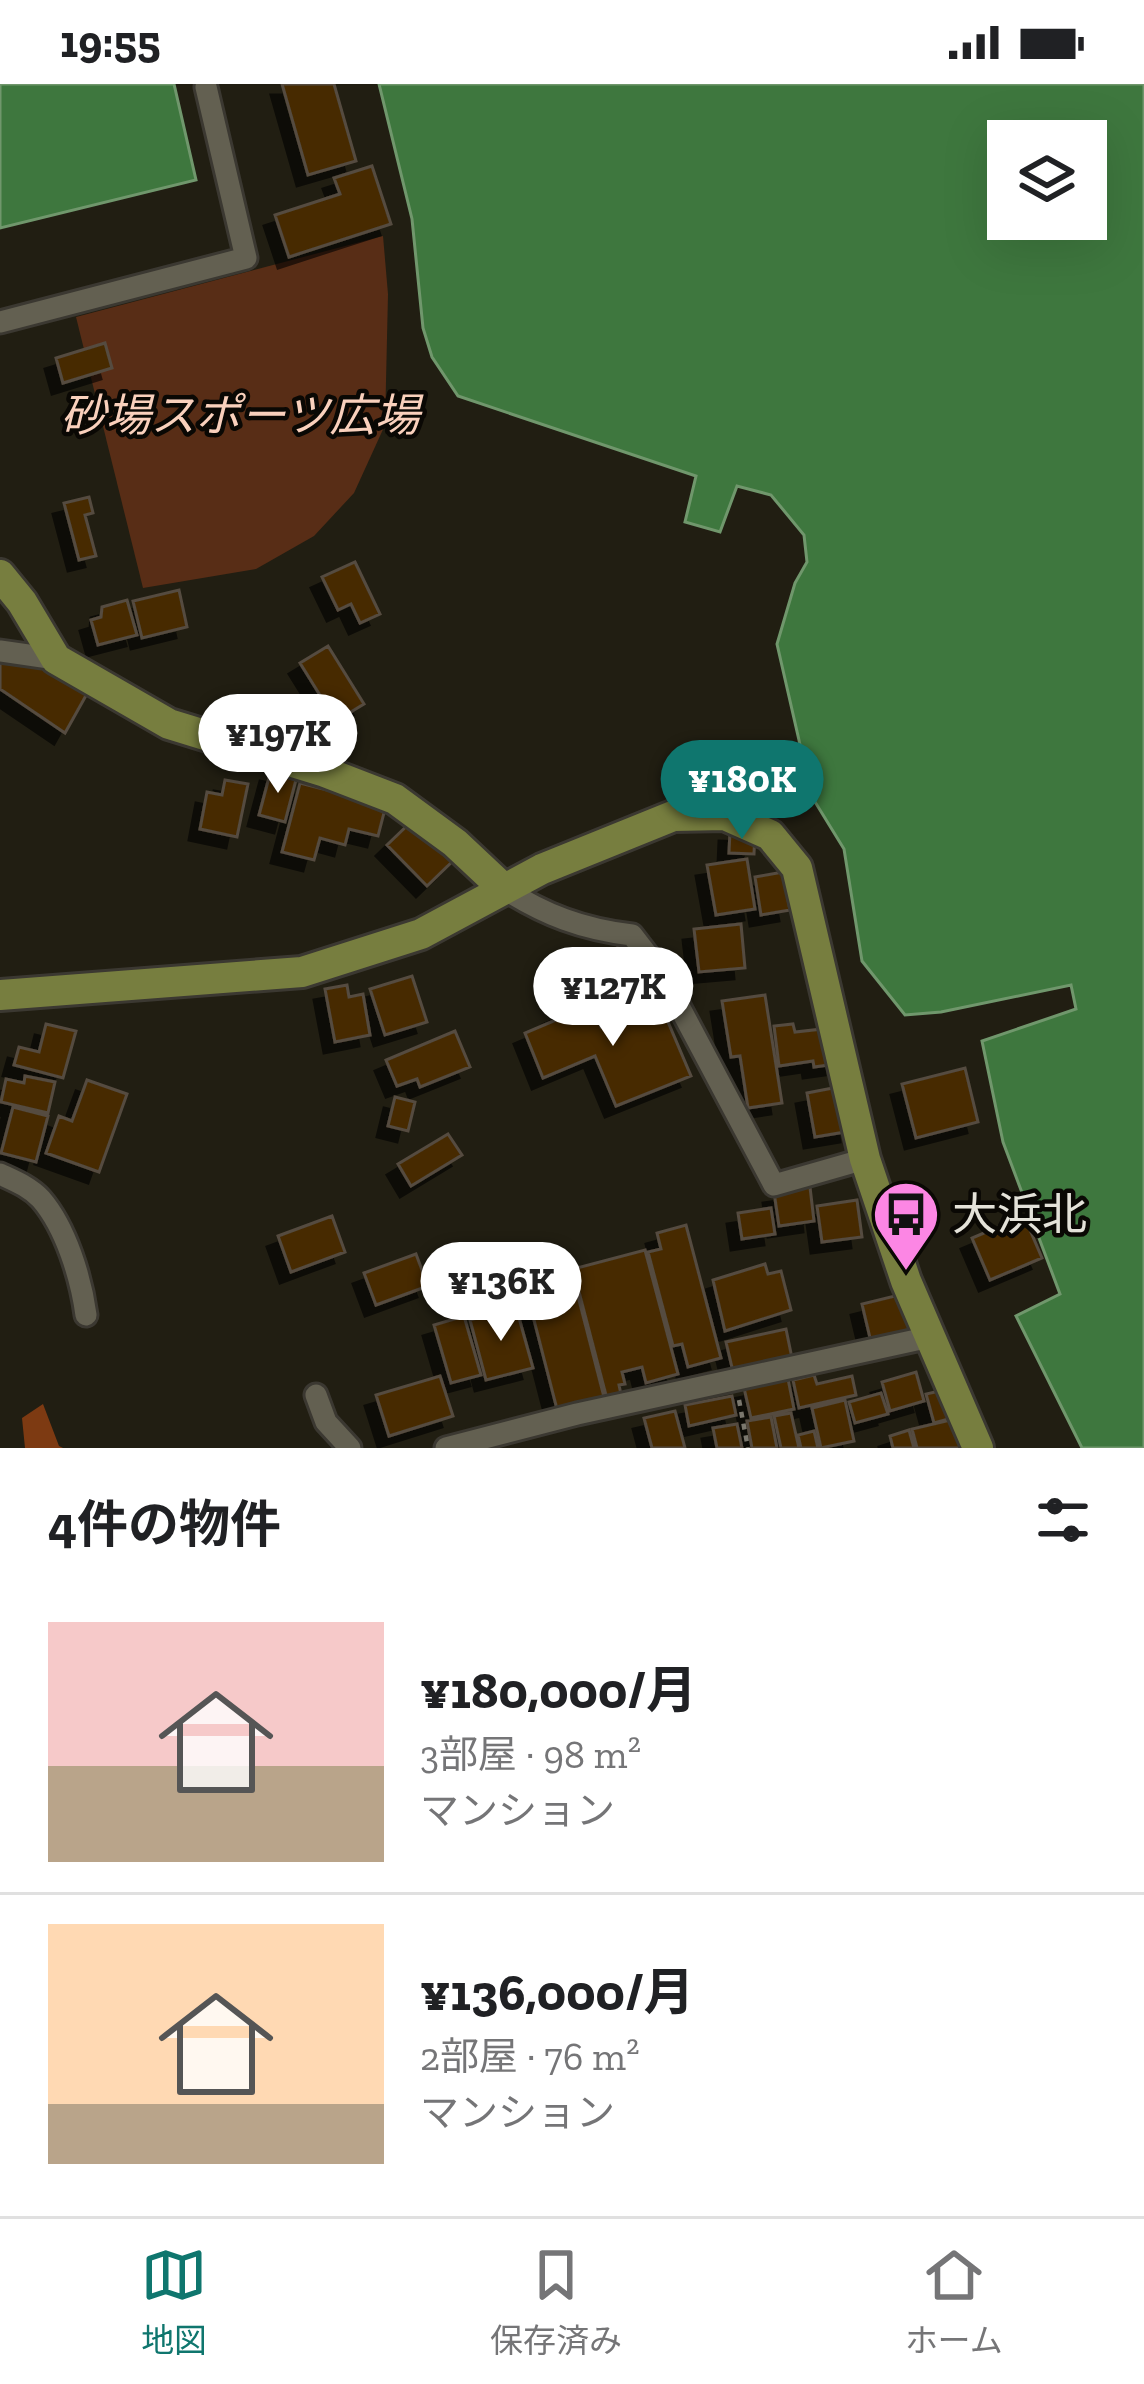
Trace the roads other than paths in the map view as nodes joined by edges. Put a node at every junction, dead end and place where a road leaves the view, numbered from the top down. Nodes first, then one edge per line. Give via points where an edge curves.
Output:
1 (206, 87) dead end
2 (0, 322) edge
3 (0, 575) edge
4 (0, 651) edge
5 (56, 659) junction
6 (503, 888) junction
7 (32, 991) junction
8 (0, 995) edge
9 (0, 1016) edge
10 (865, 1159) junction
11 (0, 1174) edge
12 (86, 1315) dead end
13 (930, 1337) junction
14 (316, 1395) dead end
15 (350, 1448) edge
16 (446, 1448) edge
17 (978, 1448) edge

1 - 2 street via 246,258
3 - 5 street
4 - 5 street
5 - 6 street via 169,724 395,800
6 - 7 street via 422,934 302,972
6 - 10 street via 587,930 632,934 662,974 774,1185
6 - 10 street via 673,816 725,815 770,835 797,868
7 - 8 street
7 - 9 street
10 - 13 street
11 - 12 street via 43,1202 82,1284
13 - 16 street
13 - 17 street
14 - 15 street

